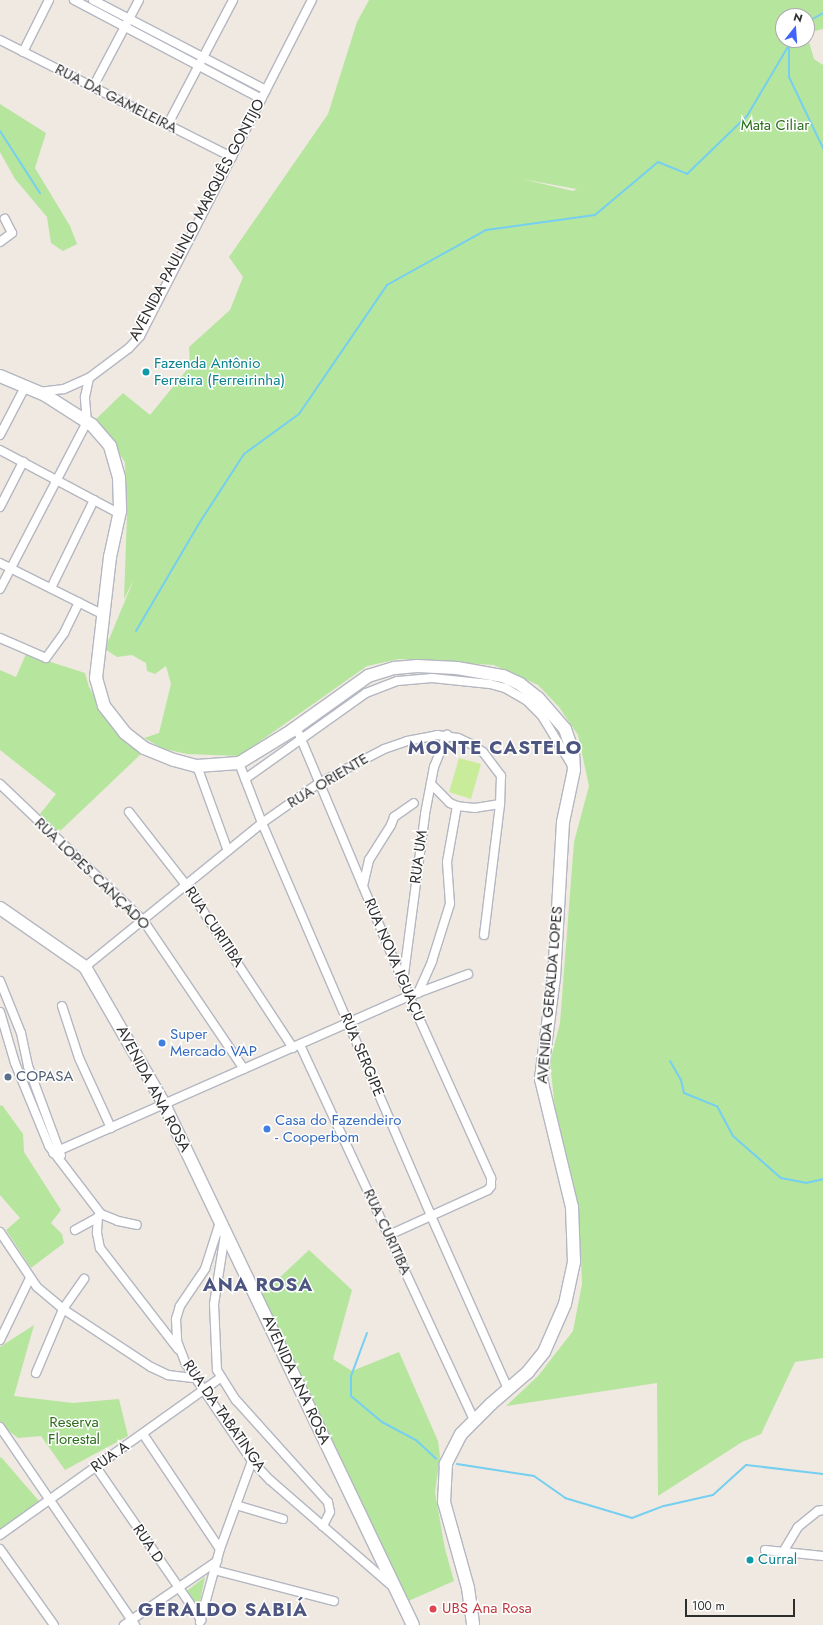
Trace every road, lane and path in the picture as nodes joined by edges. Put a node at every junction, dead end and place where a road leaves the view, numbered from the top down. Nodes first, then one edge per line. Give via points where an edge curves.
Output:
1 (49, 0) edge
2 (74, 0) edge
3 (93, 0) edge
4 (139, 0) edge
5 (232, 0) edge
6 (312, 0) edge
7 (129, 19) junction
8 (125, 27) junction
9 (0, 40) edge
10 (23, 52) junction
11 (203, 57) junction
12 (198, 66) junction
13 (93, 87) junction
14 (266, 90) junction
15 (262, 99) junction
16 (168, 124) junction
17 (232, 157) junction
18 (5, 219) dead end
19 (0, 242) edge
20 (0, 376) edge
21 (89, 378) junction
22 (25, 387) junction
23 (38, 392) junction
24 (83, 419) junction
25 (0, 435) edge
26 (0, 450) edge
27 (23, 462) junction
28 (58, 481) junction
29 (94, 500) junction
30 (0, 507) edge
31 (120, 514) junction
32 (0, 563) edge
33 (11, 569) junction
34 (50, 588) junction
35 (0, 589) edge
36 (79, 602) junction
37 (102, 614) junction
38 (0, 638) edge
39 (298, 733) junction
40 (447, 735) junction
41 (239, 764) junction
42 (197, 766) junction
43 (245, 779) junction
44 (319, 783) junction
45 (0, 784) edge
46 (431, 784) junction
47 (414, 803) dead end
48 (500, 804) junction
49 (457, 806) junction
50 (129, 812) dead end
51 (262, 823) junction
52 (228, 851) junction
53 (186, 885) junction
54 (363, 887) junction
55 (0, 908) edge
56 (143, 920) junction
57 (484, 935) dead end
58 (86, 967) junction
59 (468, 974) dead end
60 (0, 981) edge
61 (403, 982) junction
62 (418, 993) junction
63 (409, 996) junction
64 (62, 1006) dead end
65 (0, 1012) edge
66 (2, 1024) edge
67 (348, 1024) junction
68 (17, 1029) junction
69 (296, 1046) junction
70 (244, 1069) junction
71 (164, 1104) junction
72 (111, 1128) junction
73 (57, 1152) junction
74 (100, 1215) junction
75 (431, 1216) junction
76 (137, 1225) dead end
77 (223, 1226) junction
78 (75, 1230) dead end
79 (0, 1232) edge
80 (389, 1235) junction
81 (30, 1278) junction
82 (84, 1279) dead end
83 (63, 1309) junction
84 (1, 1338) edge
85 (180, 1352) junction
86 (36, 1373) dead end
87 (193, 1378) junction
88 (220, 1378) junction
89 (508, 1389) junction
90 (204, 1392) junction
91 (474, 1420) junction
92 (0, 1427) edge
93 (143, 1434) junction
94 (252, 1461) junction
95 (96, 1467) junction
96 (48, 1500) junction
97 (236, 1505) junction
98 (823, 1510) edge
99 (283, 1519) dead end
100 (323, 1526) junction
101 (0, 1535) edge
102 (0, 1549) edge
103 (220, 1549) junction
104 (765, 1550) dead end
105 (783, 1552) junction
106 (823, 1556) edge
107 (217, 1561) junction
108 (214, 1570) junction
109 (177, 1589) junction
110 (395, 1589) junction
111 (334, 1601) dead end
112 (200, 1622) edge
113 (130, 1623) edge
114 (54, 1625) edge
115 (413, 1625) edge
116 (473, 1625) edge

1 - 10 street
2 - 8 street
3 - 7 street
4 - 7 street
5 - 11 street
6 - 14 street, AVENIDA PAULINLO MARQUÊS GONTIJO
7 - 8 street
7 - 11 street
8 - 12 street
8 - 13 street
9 - 10 street, RUA DA GAMELEIRA
10 - 13 street, RUA DA GAMELEIRA
11 - 12 street
11 - 14 street
12 - 15 street
12 - 16 street
13 - 16 street, RUA DA GAMELEIRA
14 - 15 street, AVENIDA PAULINLO MARQUÊS GONTIJO
15 - 17 street, AVENIDA PAULINLO MARQUÊS GONTIJO
16 - 17 street, RUA DA GAMELEIRA
17 - 21 street, AVENIDA PAULINLO MARQUÊS GONTIJO via 140,336 129,348
18 - 19 street via 13,231 11,236
20 - 22 main road
21 - 23 street, AVENIDA PAULINLO MARQUÊS GONTIJO via 64,389
21 - 24 street
22 - 23 main road
22 - 25 street
23 - 24 main road
24 - 28 street
24 - 31 main road via 110,446 116,462 121,497
26 - 27 street
27 - 28 street
27 - 30 street
28 - 29 street
28 - 33 street
29 - 31 street
29 - 34 street
31 - 37 main road via 110,557
32 - 33 street
33 - 34 street
33 - 35 street
34 - 36 street
36 - 37 street
36 - 38 street via 64,633 46,658
37 - 42 main road via 96,678 104,706 125,733 144,748
39 - 41 main road, AVENIDA GERALDA LOPES
39 - 43 street, AVENIDA GERALDA LOPES
39 - 44 street, RUA NOVA IGUAÇU
39 - 89 main road, AVENIDA GERALDA LOPES via 368,676 385,670 417,666 484,672 503,676 520,684 554,714 565,729 573,752 574,770 563,822 554,977 541,1067 542,1090 572,1207 574,1262 565,1304 551,1339 537,1362
40 - 44 street, RUA ORIENTE via 423,737 384,749
40 - 46 street, RUA UM via 436,759
40 - 48 street, RUA ORIENTE via 471,744 495,765 502,776
41 - 42 main road
41 - 43 street, RUA SERGIPE
42 - 52 street
43 - 51 street, RUA SERGIPE
44 - 51 street, RUA ORIENTE
44 - 54 street, RUA NOVA IGUAÇU
45 - 56 street, RUA LOPES CANÇADO
46 - 49 street via 450,803
46 - 61 street, RUA UM
47 - 54 street via 394,817 369,860
48 - 49 street via 475,808
48 - 57 street, RUA ORIENTE
49 - 62 street via 447,862 450,904 432,961
50 - 53 street, RUA CURITIBA
51 - 52 street, RUA ORIENTE
51 - 67 street, RUA SERGIPE
52 - 53 street, RUA ORIENTE
53 - 56 street, RUA ORIENTE
53 - 69 street, RUA CURITIBA
54 - 61 street, RUA NOVA IGUAÇU
55 - 58 main road
56 - 58 street, RUA ORIENTE
56 - 70 street, RUA LOPES CANÇADO
58 - 71 main road, AVENIDA ANA ROSA
59 - 62 street
60 - 68 street
61 - 63 street, RUA NOVA IGUAÇU
62 - 63 street
63 - 67 street
63 - 75 street, RUA NOVA IGUAÇU via 492,1182 488,1190
64 - 72 street via 77,1052
65 - 66 street
66 - 68 street
66 - 73 street via 15,1064
67 - 69 street
67 - 75 street, RUA SERGIPE
68 - 73 street
69 - 70 street
69 - 80 street, RUA CURITIBA
70 - 71 street
71 - 72 street
71 - 77 main road, AVENIDA ANA ROSA
72 - 73 street
73 - 74 street
74 - 76 street
74 - 78 street
74 - 85 street via 97,1237 103,1253
75 - 80 street
75 - 89 street, RUA SERGIPE
77 - 85 street, RUA DA TABATINGA via 205,1269 178,1312 175,1328
77 - 88 street via 214,1304 216,1362
77 - 110 main road, AVENIDA ANA ROSA
79 - 81 street
80 - 91 street, RUA CURITIBA
81 - 83 street
81 - 84 street
82 - 83 street
83 - 86 street
83 - 87 street via 151,1367 168,1375
85 - 87 street, RUA DA TABATINGA
87 - 90 street, RUA DA TABATINGA
88 - 90 street, RUA A
88 - 100 street via 236,1400 325,1497 330,1507
89 - 91 main road, AVENIDA GERALDA LOPES
90 - 93 street, RUA A
90 - 94 street, RUA DA TABATINGA
91 - 116 main road, AVENIDA GERALDA LOPES via 451,1450 443,1484 447,1519 468,1588
92 - 96 street
93 - 95 street, RUA A
93 - 103 street
94 - 97 street
94 - 100 street, RUA DA TABATINGA via 278,1489
95 - 96 street, RUA A
95 - 109 street, RUA D
96 - 101 street, RUA A
96 - 113 street
97 - 99 street
97 - 103 street
98 - 105 street via 798,1527
100 - 110 street, RUA DA TABATINGA
102 - 114 street
103 - 107 street
104 - 105 street
105 - 106 street
107 - 108 street
107 - 109 street
108 - 111 street
108 - 112 street
109 - 112 street, RUA D
109 - 113 street
110 - 115 main road, AVENIDA ANA ROSA

